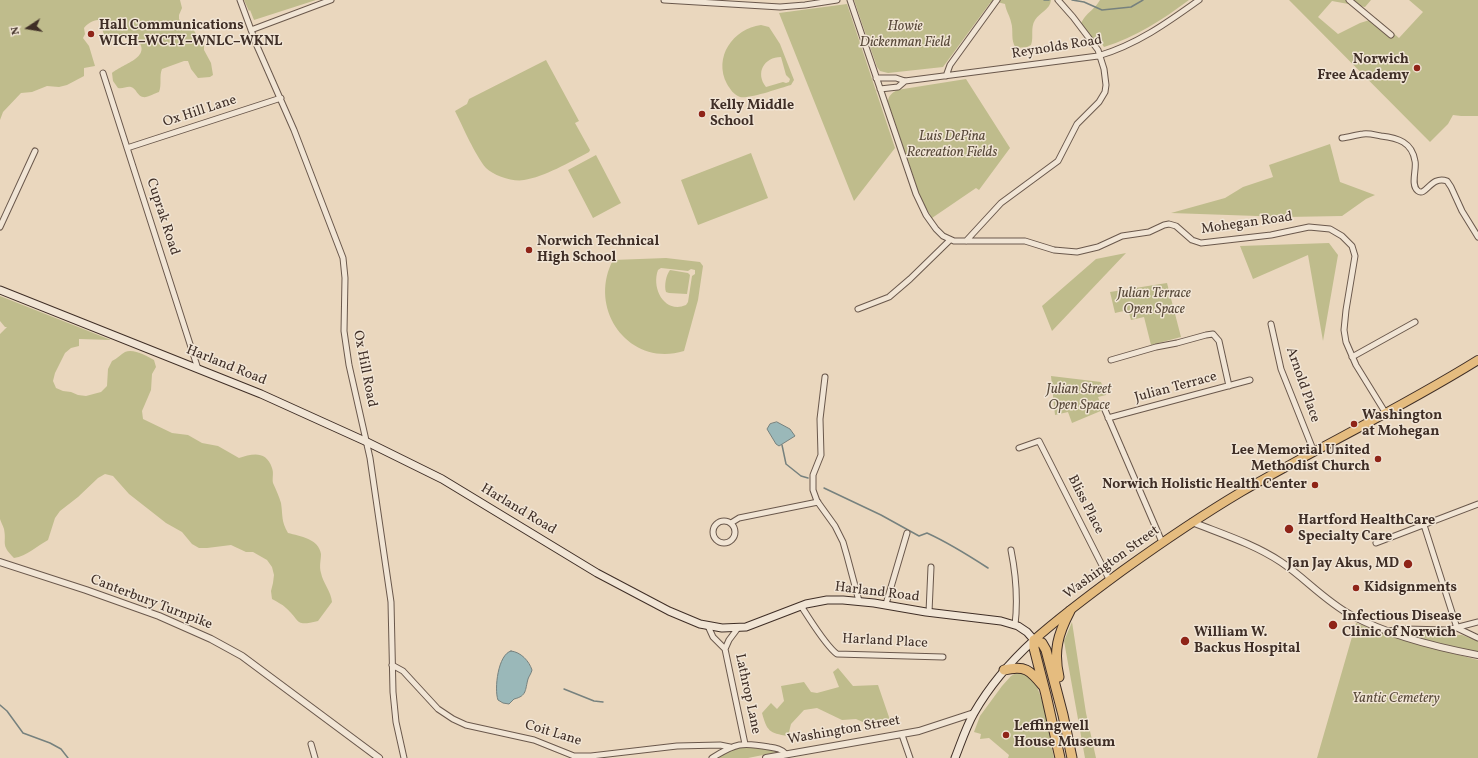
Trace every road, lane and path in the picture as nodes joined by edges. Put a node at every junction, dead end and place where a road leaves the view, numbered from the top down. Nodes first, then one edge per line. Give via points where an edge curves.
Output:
1 (240, 0) edge
2 (331, 0) edge
3 (664, 0) edge
4 (778, 0) edge
5 (837, 0) edge
6 (850, 0) edge
7 (997, 0) edge
8 (1199, 0) edge
9 (1349, 0) edge
10 (1060, 1) edge
11 (780, 7) junction
12 (251, 30) junction
13 (1391, 35) dead end
14 (1100, 55) junction
15 (103, 73) dead end
16 (946, 76) junction
17 (876, 78) junction
18 (905, 81) junction
19 (880, 89) junction
20 (281, 98) junction
21 (1342, 138) dead end
22 (127, 148) junction
23 (35, 151) dead end
24 (0, 227) edge
25 (1478, 238) edge
26 (950, 240) junction
27 (966, 241) junction
28 (0, 290) edge
29 (858, 309) dead end
30 (1414, 322) dead end
31 (1271, 324) dead end
32 (1352, 357) junction
33 (1111, 360) dead end
34 (1478, 360) edge
35 (198, 369) junction
36 (825, 376) dead end
37 (1250, 380) dead end
38 (1229, 386) junction
39 (1105, 410) dead end
40 (1385, 412) junction
41 (1108, 418) junction
42 (367, 442) junction
43 (1019, 448) dead end
44 (1314, 452) junction
45 (818, 502) junction
46 (1478, 504) edge
47 (1192, 522) junction
48 (730, 523) junction
49 (1424, 525) junction
50 (907, 533) dead end
51 (1162, 542) junction
52 (1376, 543) dead end
53 (1011, 550) dead end
54 (0, 562) edge
55 (931, 567) dead end
56 (1110, 581) junction
57 (859, 601) junction
58 (886, 604) junction
59 (801, 606) junction
60 (1070, 611) junction
61 (929, 612) junction
62 (1478, 622) edge
63 (1015, 625) junction
64 (708, 626) junction
65 (738, 628) junction
66 (1457, 628) junction
67 (1388, 631) junction
68 (1478, 638) edge
69 (1034, 640) junction
70 (725, 649) junction
71 (1478, 655) edge
72 (943, 658) dead end
73 (392, 665) junction
74 (1004, 670) junction
75 (1045, 689) junction
76 (974, 713) junction
77 (1063, 715) junction
78 (902, 735) junction
79 (311, 744) dead end
80 (745, 744) junction
81 (730, 747) junction
82 (786, 754) junction
83 (315, 758) edge
84 (379, 758) edge
85 (404, 758) edge
86 (712, 758) edge
87 (766, 758) edge
88 (910, 758) edge
89 (955, 758) edge
90 (1060, 758) edge
91 (1072, 758) edge

1 - 12 street, Ox Hill Road
2 - 12 street
3 - 11 street
4 - 11 street
5 - 11 street
6 - 17 street
7 - 16 street via 950,65
8 - 14 street, Reynolds Road via 1152,33 1122,48
9 - 13 street
10 - 14 street via 1093,41
12 - 20 street, Ox Hill Road
14 - 16 street, Reynolds Road
14 - 27 street via 1106,80 1105,92 1099,102 1077,124 1058,161 1001,203
15 - 22 street, Cuprak Road
16 - 18 street, Reynolds Road
17 - 18 street, Reynolds Road via 896,78
17 - 19 street
18 - 19 street, Reynolds Road via 898,87
19 - 26 street via 919,202 936,229
20 - 22 street, Ox Hill Lane
20 - 42 street, Ox Hill Road via 343,258 345,339
21 - 25 street via 1368,134 1404,142 1415,160 1416,189 1422,192 1436,180 1446,181
22 - 35 street, Cuprak Road
23 - 24 street
26 - 27 street, Mohegan Road
26 - 29 street via 890,297
27 - 32 street, Mohegan Road via 1025,241 1054,250 1077,252 1098,247 1119,236 1149,233 1168,224 1176,226 1192,240 1201,243 1271,235 1304,228 1330,229 1342,236 1355,253 1344,330
28 - 35 main road, Harland Road
30 - 32 street
31 - 44 street, Arnold Place via 1281,369
32 - 40 street, Mohegan Road
33 - 38 street via 1211,334 1219,341
34 - 40 highway, Washington Street
35 - 42 main road, Harland Road via 261,394
36 - 45 street via 821,415 821,458 812,480 813,492
37 - 38 street, Julian Terrace
38 - 41 street, Julian Terrace
39 - 41 street
40 - 44 highway, Washington Street
41 - 51 street
42 - 64 main road, Harland Road via 442,479 620,586 681,617
42 - 73 street, Ox Hill Road via 391,602
43 - 56 street, Bliss Place via 1039,441
44 - 47 highway, Washington Street
45 - 48 street via 740,518
45 - 57 street via 835,526 845,547
46 - 49 street
47 - 51 highway, Washington Street
47 - 67 street via 1266,553 1297,573 1346,612
48 - 48 street via 722,521 715,526 714,535 718,541 725,542 733,538 735,530
49 - 52 street
49 - 66 street
50 - 58 street
51 - 56 highway, Washington Street
53 - 63 street via 1016,582
54 - 84 street, Canterbury Turnpike via 159,616 211,639 242,656
55 - 61 street
56 - 60 highway, Washington Street
57 - 58 main road, Harland Road
57 - 59 main road, Harland Road via 827,600
58 - 61 main road, Harland Road
59 - 65 main road, Harland Road via 755,625
59 - 72 street, Harland Place via 837,654
60 - 69 highway, Washington Street
60 - 77 highway via 1059,636 1056,651 1065,702
61 - 63 main road, Harland Road via 992,619
62 - 66 street
63 - 69 main road, Harland Road
64 - 65 main road, Harland Road
64 - 70 street, Lathrop Lane via 713,637
65 - 70 street, Lathrop Lane
66 - 67 street
66 - 68 street
67 - 71 street via 1426,644
69 - 74 main road, Washington Street
69 - 75 highway
69 - 77 highway via 1042,644 1046,650
70 - 80 street, Lathrop Lane
73 - 81 street, Coit Lane via 404,671 438,709 457,722 534,740 574,756 677,746
73 - 85 street, Ox Hill Road via 396,722
74 - 75 highway via 1027,669
74 - 76 main road, Washington Street
75 - 90 highway
76 - 78 street, Washington Street
76 - 89 main road
77 - 91 highway
78 - 82 street, Washington Street
78 - 88 street
79 - 83 street
80 - 81 street, Lathrop Lane
80 - 82 street, Lathrop Lane via 780,749
81 - 86 street, Lathrop Lane
82 - 87 street, Washington Street

